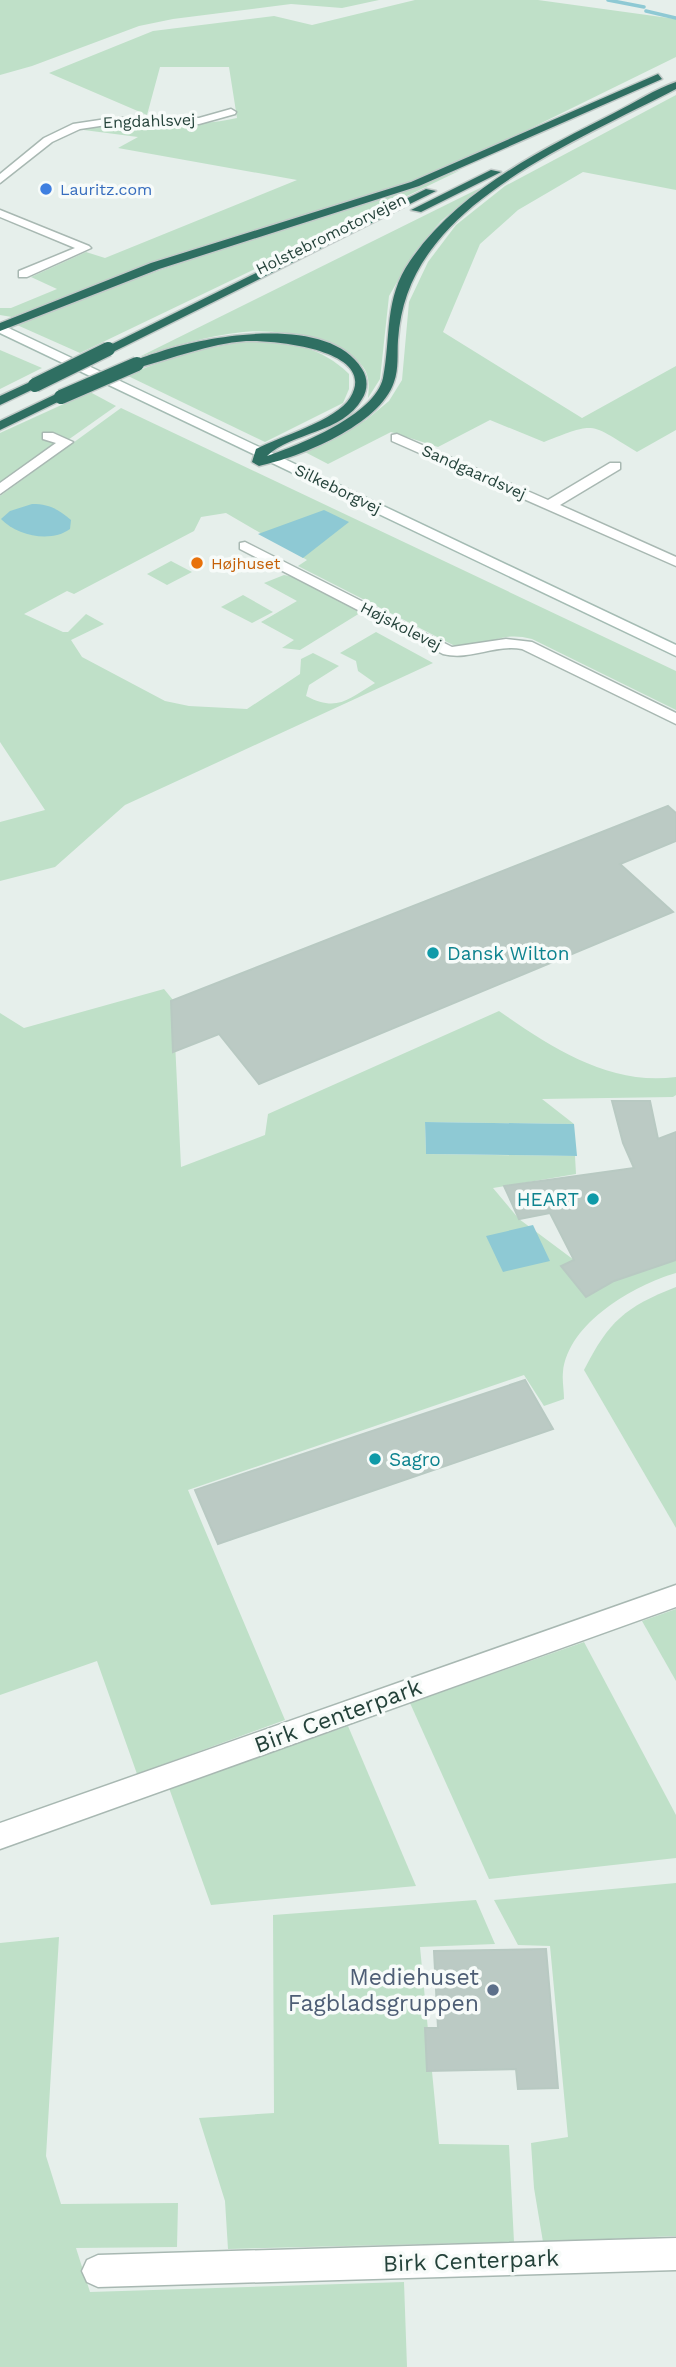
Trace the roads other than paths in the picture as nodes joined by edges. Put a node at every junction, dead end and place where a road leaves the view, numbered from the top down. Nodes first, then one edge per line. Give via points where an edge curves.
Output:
1 (667, 76) edge
2 (676, 85) edge
3 (231, 113) dead end
4 (0, 180) edge
5 (0, 213) edge
6 (23, 274) dead end
7 (0, 328) edge
8 (0, 338) edge
9 (56, 394) junction
10 (0, 401) edge
11 (0, 417) edge
12 (0, 425) edge
13 (48, 436) dead end
14 (397, 438) dead end
15 (260, 457) junction
16 (277, 459) junction
17 (615, 466) dead end
18 (0, 490) edge
19 (550, 505) junction
20 (245, 546) dead end
21 (676, 562) edge
22 (676, 651) edge
23 (676, 660) edge
24 (676, 719) edge
25 (676, 1596) edge
26 (0, 1836) edge
27 (676, 2254) edge
28 (98, 2272) dead end

1 - 7 highway via 415,184 155,266
1 - 9 highway, Holstebromotorvejen
1 - 10 highway, Holstebromotorvejen, bridge
2 - 16 highway via 506,178 448,223 422,253 398,298 384,391 355,418
3 - 4 street, Engdahlsvej via 199,121 113,121 77,126 48,140
5 - 6 street via 85,248
7 - 15 street, Silkeborgvej
8 - 15 street, Silkeborgvej
9 - 11 highway, Holstebromotorvejen
9 - 12 highway
9 - 15 highway, bridge via 184,347 248,336 300,340 346,358 358,372 360,386 350,406
13 - 18 street via 66,442
14 - 19 street, Sandgaardsvej
15 - 16 highway
15 - 23 street, Silkeborgvej
16 - 22 street, Silkeborgvej
17 - 19 street, Sandgaardsvej
19 - 21 street, Sandgaardsvej
20 - 24 street, Højskolevej via 449,651 466,654 513,641 527,645
25 - 26 street, Birk Centerpark
27 - 28 street, Birk Centerpark

